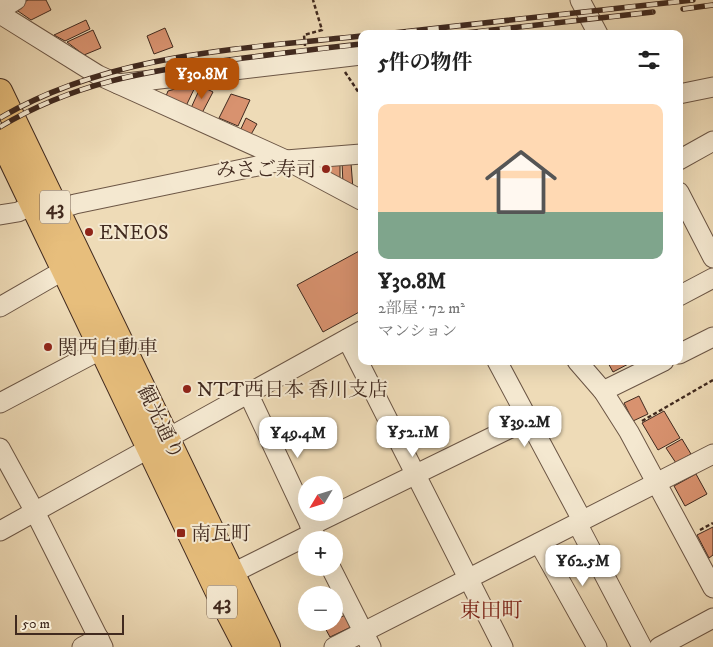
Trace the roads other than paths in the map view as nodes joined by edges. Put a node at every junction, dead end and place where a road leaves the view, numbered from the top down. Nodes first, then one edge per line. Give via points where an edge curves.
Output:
1 (16, 0) edge
2 (580, 0) edge
3 (0, 10) edge
4 (0, 14) edge
5 (591, 30) edge
6 (358, 55) edge
7 (117, 84) junction
8 (713, 87) edge
9 (0, 91) edge
10 (683, 93) edge
11 (0, 136) edge
12 (713, 141) edge
13 (358, 154) edge
14 (683, 158) edge
15 (286, 160) junction
16 (358, 198) edge
17 (683, 200) edge
18 (33, 204) junction
19 (56, 210) junction
20 (0, 215) edge
21 (713, 258) edge
22 (64, 270) junction
23 (713, 278) edge
24 (683, 294) edge
25 (0, 307) edge
26 (354, 335) edge
27 (713, 337) edge
28 (102, 349) junction
29 (683, 352) edge
30 (367, 365) edge
31 (499, 365) edge
32 (580, 365) edge
33 (656, 365) edge
34 (603, 391) junction
35 (248, 393) junction
36 (0, 404) edge
37 (529, 419) junction
38 (159, 443) junction
39 (0, 448) edge
40 (713, 454) edge
41 (415, 476) junction
42 (655, 482) junction
43 (36, 512) junction
44 (580, 522) junction
45 (0, 531) edge
46 (313, 531) edge
47 (318, 531) edge
48 (298, 541) edge
49 (539, 543) junction
50 (233, 573) junction
51 (335, 576) edge
52 (469, 579) junction
53 (713, 588) edge
54 (713, 618) edge
55 (368, 639) edge
56 (95, 644) edge
57 (246, 647) edge
58 (268, 647) edge
59 (334, 647) edge
60 (503, 647) edge
61 (597, 647) edge
62 (642, 647) edge
63 (659, 647) edge

1 - 3 street
2 - 5 street
4 - 7 street
6 - 7 street
7 - 15 street
8 - 10 street
9 - 19 main road, 観光通り / 43
11 - 18 main road, 観光通り / 43
12 - 14 street
13 - 15 street
15 - 16 street
15 - 19 street
17 - 21 street
18 - 20 street via 18,212
18 - 22 main road, 観光通り / 43
19 - 38 main road, 観光通り / 43
22 - 25 street
22 - 28 main road, 観光通り / 43
23 - 24 street
26 - 35 street
27 - 29 street
28 - 36 street
28 - 38 main road, 観光通り / 43
30 - 41 street
31 - 37 street
32 - 34 street
33 - 34 street
34 - 42 street
35 - 38 street
35 - 46 street
37 - 41 street
37 - 44 street
38 - 43 street
38 - 50 main road, 観光通り / 43
38 - 57 main road, 観光通り / 43 via 220,597
39 - 43 street
40 - 42 street
41 - 47 street
41 - 52 street
42 - 44 street
42 - 53 street
43 - 45 street
43 - 56 street
44 - 49 street
44 - 62 street
48 - 50 street
49 - 52 street
49 - 61 street
50 - 58 main road, 観光通り / 43
51 - 55 street
52 - 55 street
52 - 60 street
54 - 63 street
55 - 59 street

